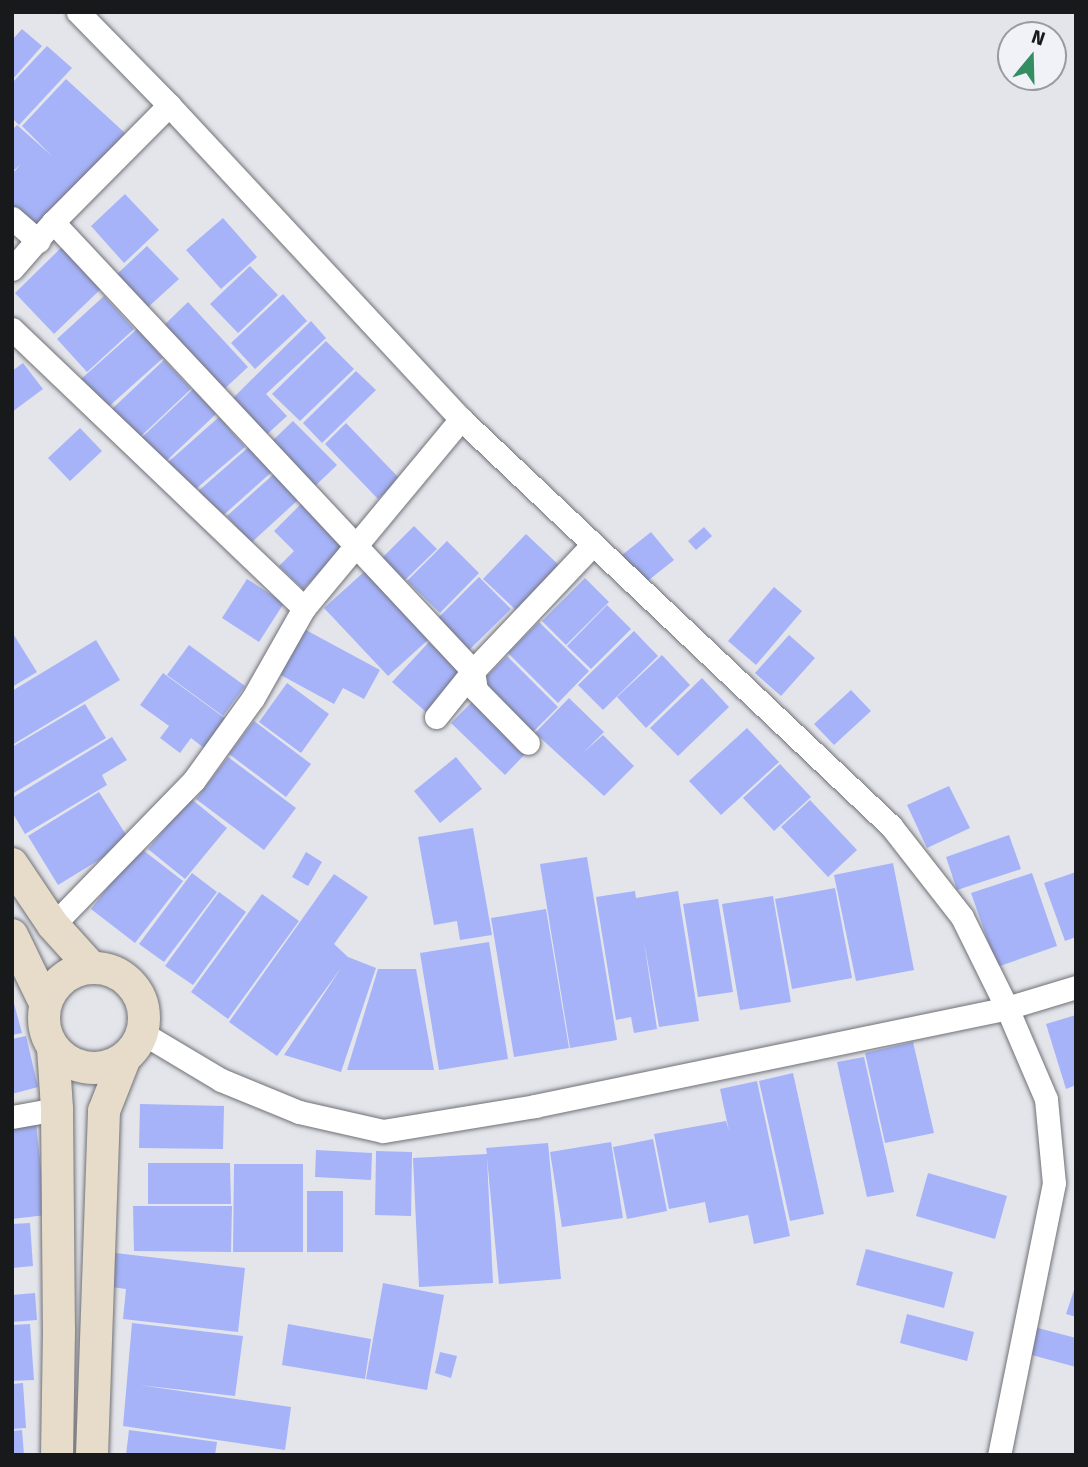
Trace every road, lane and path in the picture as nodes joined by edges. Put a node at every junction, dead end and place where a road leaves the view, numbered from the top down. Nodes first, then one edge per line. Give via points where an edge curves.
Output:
1 (78, 12) edge
2 (169, 105) junction
3 (12, 218) edge
4 (53, 222) junction
5 (38, 241) junction
6 (12, 269) edge
7 (12, 329) edge
8 (461, 419) junction
9 (357, 545) junction
10 (592, 545) junction
11 (304, 608) junction
12 (473, 671) junction
13 (436, 717) dead end
14 (528, 743) dead end
15 (12, 864) edge
16 (53, 925) junction
17 (12, 935) edge
18 (91, 967) junction
19 (1076, 987) edge
20 (45, 1003) junction
21 (1007, 1007) junction
22 (144, 1034) junction
23 (53, 1048) junction
24 (124, 1060) junction
25 (57, 1109) junction
26 (12, 1117) edge
27 (59, 1329) junction
28 (95, 1329) junction
29 (57, 1455) edge
30 (92, 1455) edge
31 (999, 1455) edge

1 - 2 street
2 - 4 street
2 - 8 street
3 - 5 street
4 - 5 street
4 - 9 street
5 - 6 street
7 - 11 street
8 - 9 street
8 - 10 street
9 - 11 street
9 - 12 street
10 - 12 street
10 - 21 street via 891,826 962,917
11 - 16 street via 253,698 194,780
12 - 13 street
12 - 14 street via 476,690
15 - 16 main road
16 - 18 main road
17 - 20 main road
18 - 20 main road via 71,972 55,985
18 - 22 main road via 123,975 135,986 146,1017
19 - 21 street
20 - 23 main road via 44,1027
21 - 22 street via 535,1106 383,1131 288,1108 221,1080
21 - 31 street via 1046,1098 1054,1183
22 - 24 main road
23 - 24 main road via 74,1065 100,1069
23 - 25 main road
24 - 28 main road via 104,1111
25 - 26 street
25 - 27 main road
27 - 28 main road
27 - 29 main road
28 - 30 main road

